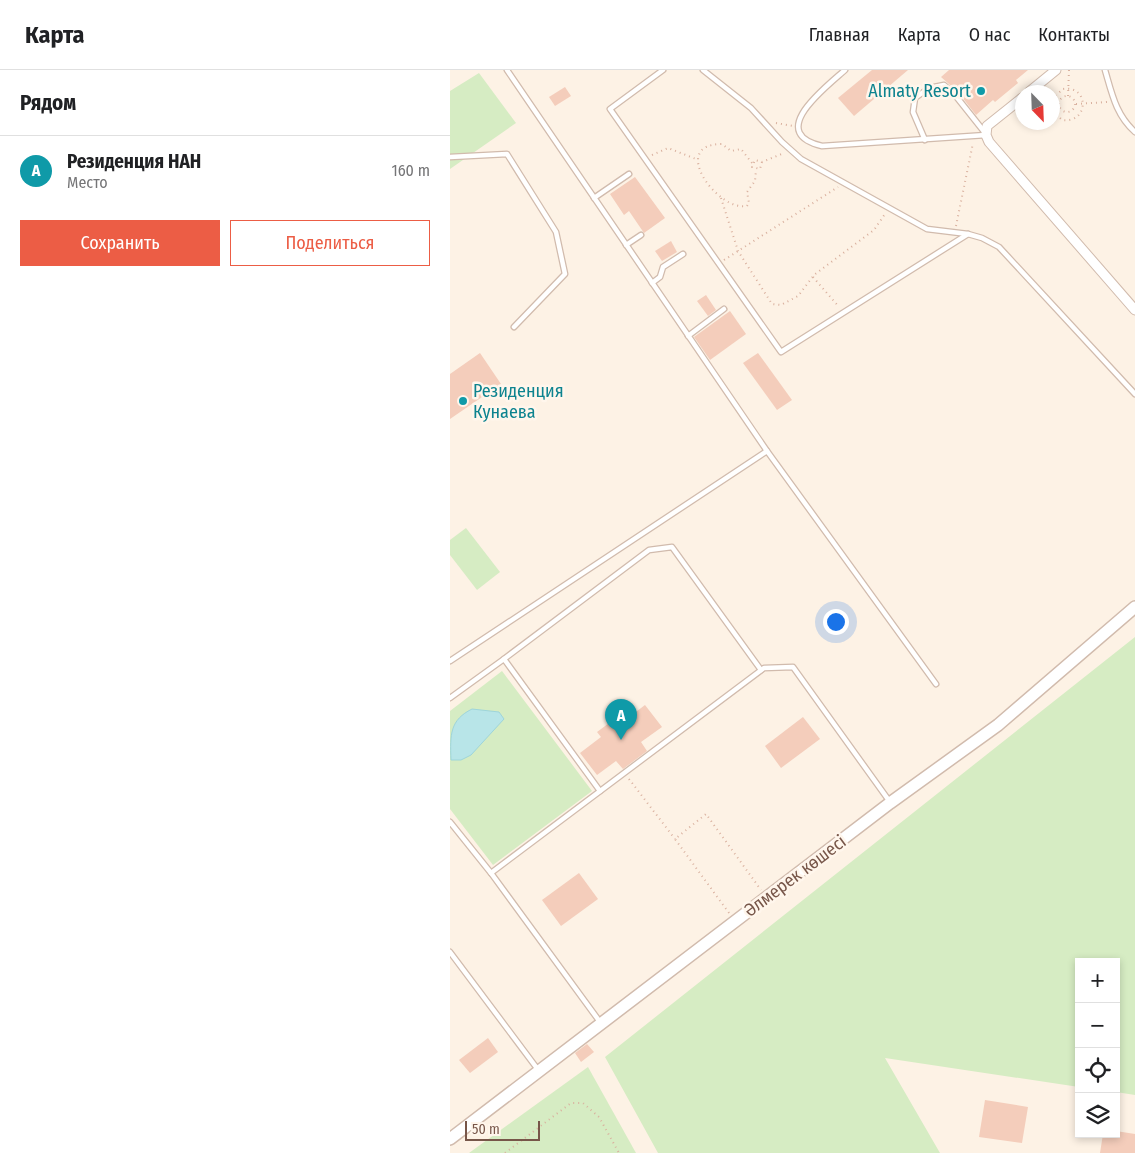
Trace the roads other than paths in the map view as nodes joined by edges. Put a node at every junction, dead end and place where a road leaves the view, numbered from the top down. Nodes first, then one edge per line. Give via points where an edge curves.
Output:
1 (507, 70) edge
2 (663, 70) edge
3 (703, 70) edge
4 (845, 70) edge
5 (1056, 70) edge
6 (1105, 70) edge
7 (1038, 85) edge
8 (1015, 104) edge
9 (1135, 132) edge
10 (986, 135) junction
11 (925, 140) junction
12 (450, 158) edge
13 (628, 174) dead end
14 (594, 198) junction
15 (968, 234) junction
16 (641, 235) dead end
17 (626, 244) junction
18 (683, 254) dead end
19 (652, 283) junction
20 (724, 309) dead end
21 (1135, 310) edge
22 (514, 327) dead end
23 (688, 336) junction
24 (1135, 394) edge
25 (767, 451) junction
26 (1135, 607) edge
27 (504, 659) junction
28 (450, 661) edge
29 (761, 670) junction
30 (936, 684) dead end
31 (450, 698) edge
32 (600, 791) junction
33 (890, 803) junction
34 (450, 822) edge
35 (490, 873) junction
36 (450, 953) edge
37 (601, 1024) junction
38 (539, 1071) junction
39 (450, 1139) edge

1 - 14 lane
2 - 15 lane via 610,109 782,352
3 - 15 lane via 751,108 801,159 927,229
4 - 11 lane via 809,102 798,127 805,140 822,146
5 - 7 street
6 - 9 lane via 1114,102 1125,123
8 - 10 street via 987,126
10 - 11 lane
10 - 11 lane via 944,85 930,88 916,98 913,112
10 - 21 street
12 - 22 lane via 507,154 556,232 565,274
13 - 14 lane
14 - 17 lane
15 - 24 lane via 999,247
16 - 17 lane
17 - 19 lane
18 - 19 lane via 663,267 660,277
19 - 23 lane
20 - 23 lane
23 - 25 lane
25 - 28 lane
25 - 30 lane
26 - 33 street, Әлмерек көшесі via 998,725
27 - 29 lane via 648,550 672,547
27 - 31 lane
27 - 32 lane
29 - 32 lane
29 - 33 lane via 793,667
32 - 35 lane
33 - 37 street, Әлмерек көшесі
34 - 35 lane
35 - 37 lane
36 - 38 lane
37 - 38 street, Әлмерек көшесі
38 - 39 street, Әлмерек көшесі

